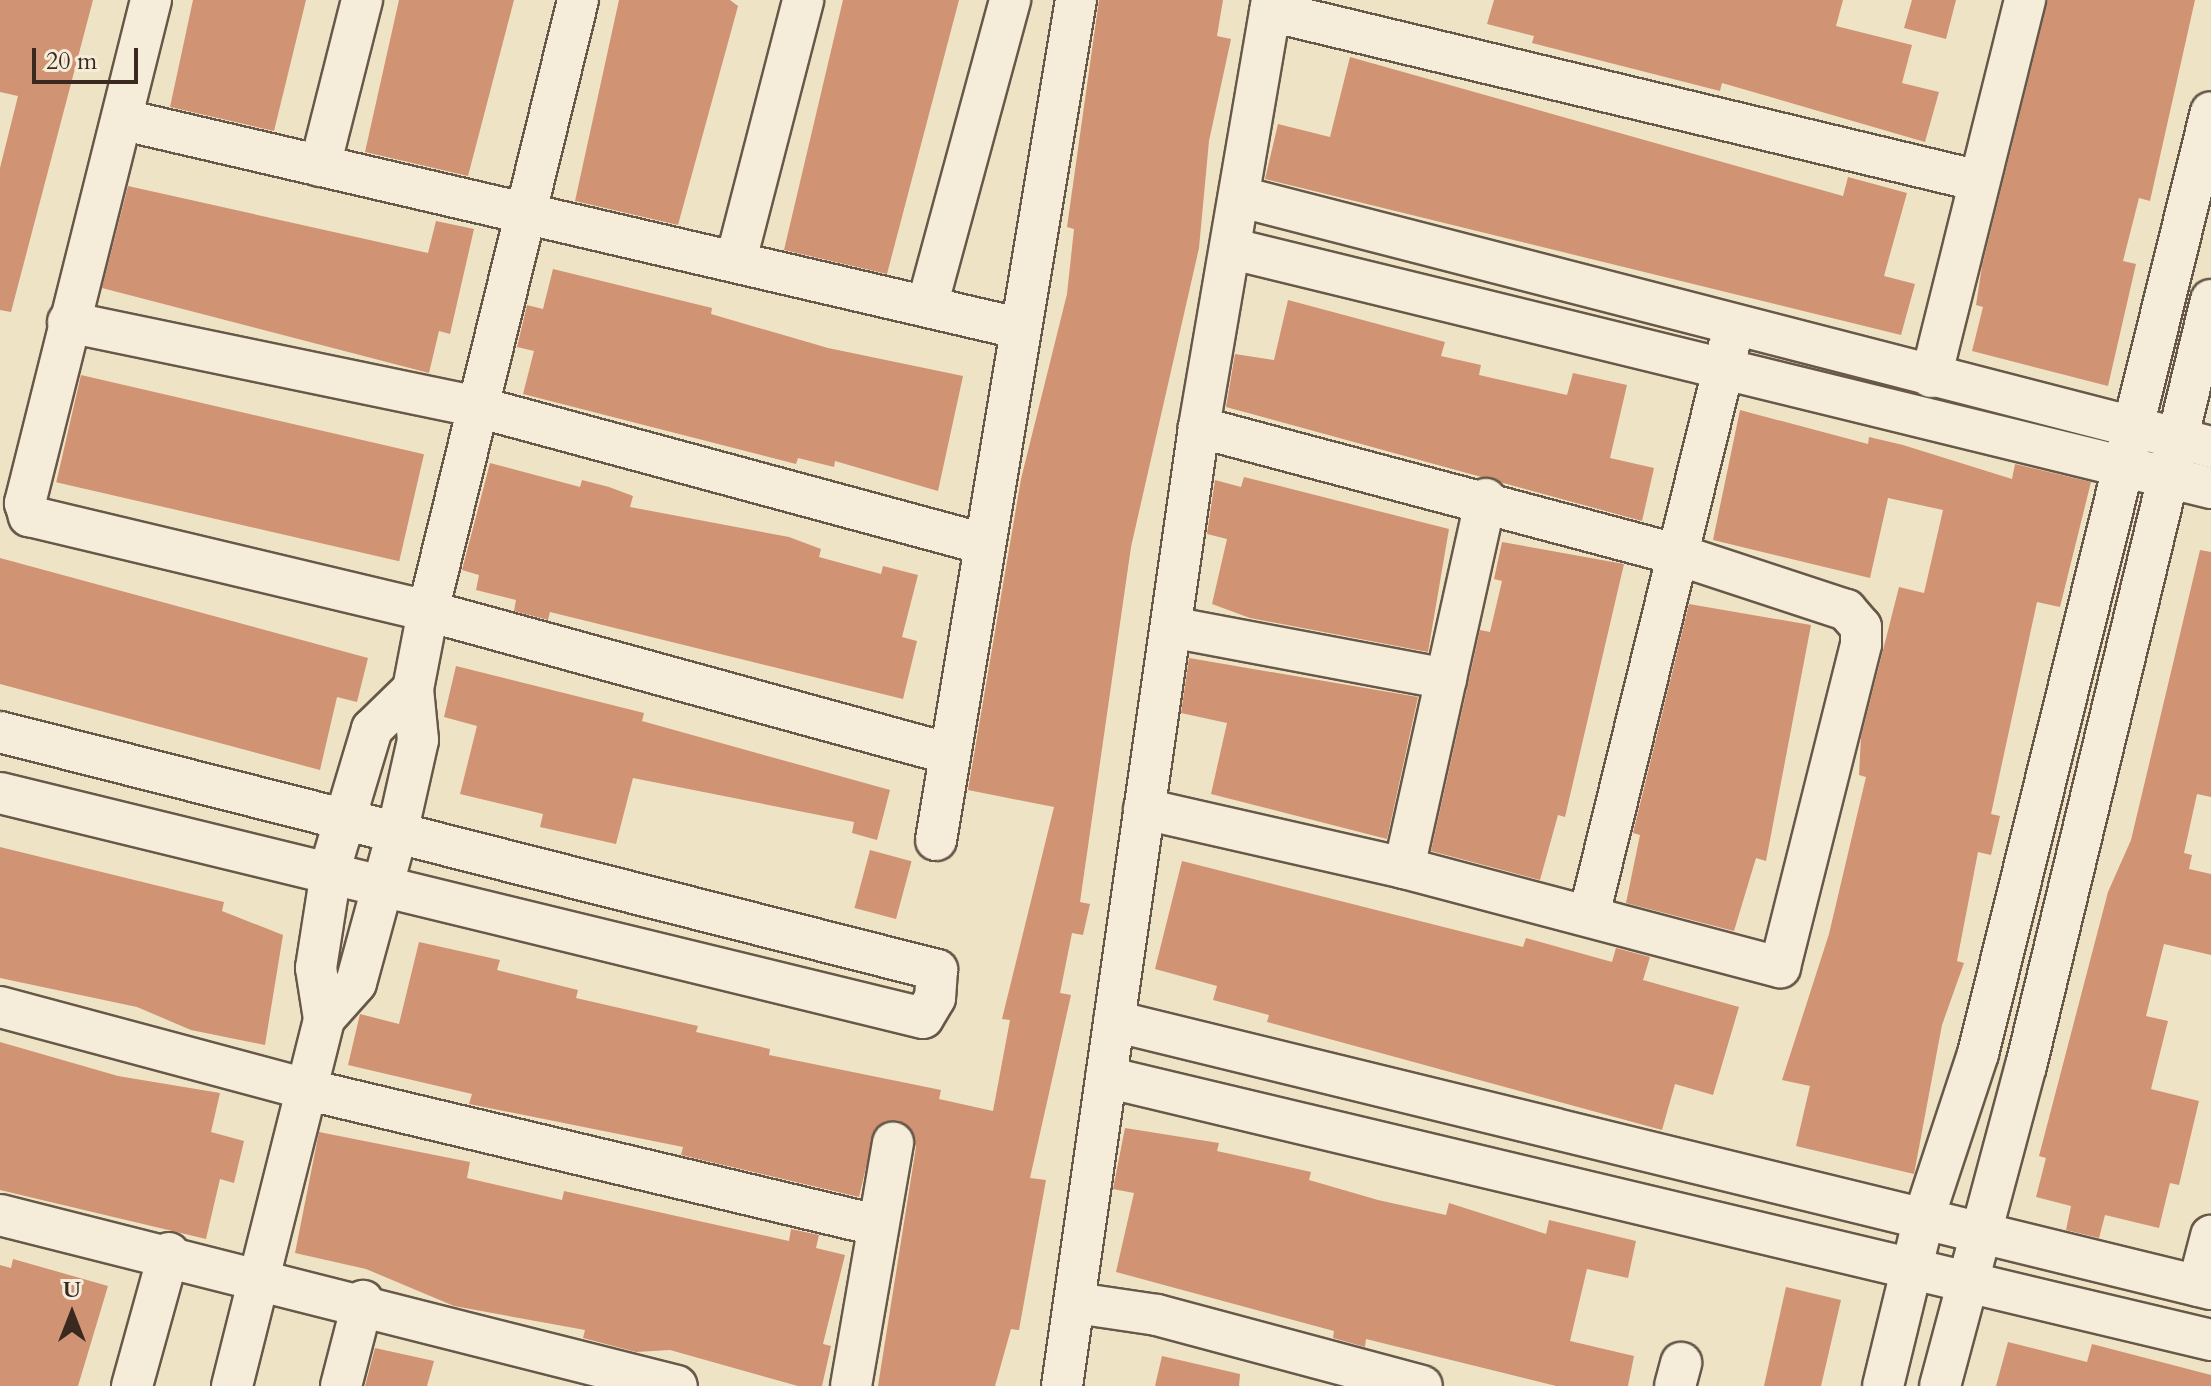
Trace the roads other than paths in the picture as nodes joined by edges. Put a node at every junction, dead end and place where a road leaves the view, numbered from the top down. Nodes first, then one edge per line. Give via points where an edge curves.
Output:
1 (151, 0) edge
2 (362, 0) edge
3 (578, 0) edge
4 (803, 0) edge
5 (1010, 0) edge
6 (1076, 0) edge
7 (2025, 0) edge
8 (1271, 5) edge
9 (2211, 112) edge
10 (124, 120) junction
11 (320, 166) junction
12 (1979, 181) junction
13 (1241, 197) junction
14 (520, 216) junction
15 (1233, 249) junction
16 (736, 260) junction
17 (2211, 300) edge
18 (927, 306) junction
19 (68, 322) junction
20 (1734, 327) junction
21 (1018, 328) junction
22 (1723, 372) junction
23 (1931, 377) junction
24 (474, 406) junction
25 (2132, 426) junction
26 (1199, 427) junction
27 (2193, 443) edge
28 (2122, 467) junction
29 (2165, 478) junction
30 (2211, 488) edge
31 (1486, 499) junction
32 (984, 544) junction
33 (1679, 555) junction
34 (428, 611) junction
35 (1171, 627) junction
36 (1446, 679) junction
37 (413, 689) junction
38 (0, 732) edge
39 (950, 754) junction
40 (0, 793) edge
41 (1144, 809) junction
42 (936, 840) dead end
43 (336, 847) junction
44 (388, 862) junction
45 (1404, 868) junction
46 (1589, 915) junction
47 (0, 1007) edge
48 (324, 1019) junction
49 (1110, 1050) junction
50 (309, 1090) junction
51 (893, 1143) dead end
52 (0, 1215) edge
53 (876, 1225) junction
54 (2211, 1236) edge
55 (1918, 1243) junction
56 (169, 1253) junction
57 (1974, 1255) junction
58 (260, 1275) junction
59 (2205, 1287) edge
60 (363, 1301) junction
61 (1076, 1303) junction
62 (2211, 1340) edge
63 (132, 1386) edge
64 (232, 1386) edge
65 (341, 1386) edge
66 (677, 1386) edge
67 (851, 1386) edge
68 (1062, 1386) edge
69 (1422, 1386) edge
70 (1883, 1386) edge
71 (1940, 1386) edge

1 - 10 street
2 - 11 street
3 - 14 street
4 - 16 street
5 - 18 street
6 - 21 street
7 - 12 street
8 - 12 street
8 - 13 street
9 - 25 street
10 - 11 street
10 - 19 street
11 - 14 street
12 - 23 street
13 - 15 street
13 - 20 street
14 - 16 street
14 - 24 street
15 - 22 street
15 - 26 street
16 - 18 street
17 - 27 street
18 - 21 street
19 - 24 street
19 - 34 street via 25,503 29,516
20 - 22 street
20 - 23 street
21 - 32 street
22 - 28 street
22 - 33 street
23 - 25 street
24 - 32 street
24 - 34 street
25 - 27 street
25 - 28 street
26 - 31 street
26 - 35 street
27 - 29 street
28 - 29 street
28 - 55 street via 1982,1040
29 - 30 street
29 - 57 street
31 - 33 street
31 - 36 street
32 - 39 street
33 - 46 street
33 - 46 street via 1846,610 1862,636 1780,967
34 - 37 street
34 - 39 street
35 - 36 street
35 - 41 street
36 - 45 street
37 - 43 street via 372,729
37 - 44 street via 418,740
38 - 43 street
39 - 42 street
40 - 43 street
41 - 45 street
41 - 49 street
43 - 44 street
43 - 44 street
43 - 48 street via 316,968
44 - 44 street via 923,1018 933,1002 937,970
44 - 48 street via 356,983
45 - 46 street
47 - 50 street
48 - 50 street
49 - 55 street
49 - 55 street
49 - 61 street
50 - 53 street
50 - 58 street
51 - 53 street
52 - 56 street
53 - 67 street
54 - 59 street
55 - 57 street
55 - 57 street
55 - 70 street
56 - 58 street
56 - 63 street
57 - 59 street
57 - 62 street
57 - 71 street
58 - 60 street
58 - 64 street
60 - 65 street
60 - 66 street
61 - 68 street
61 - 69 street via 1157,1315

